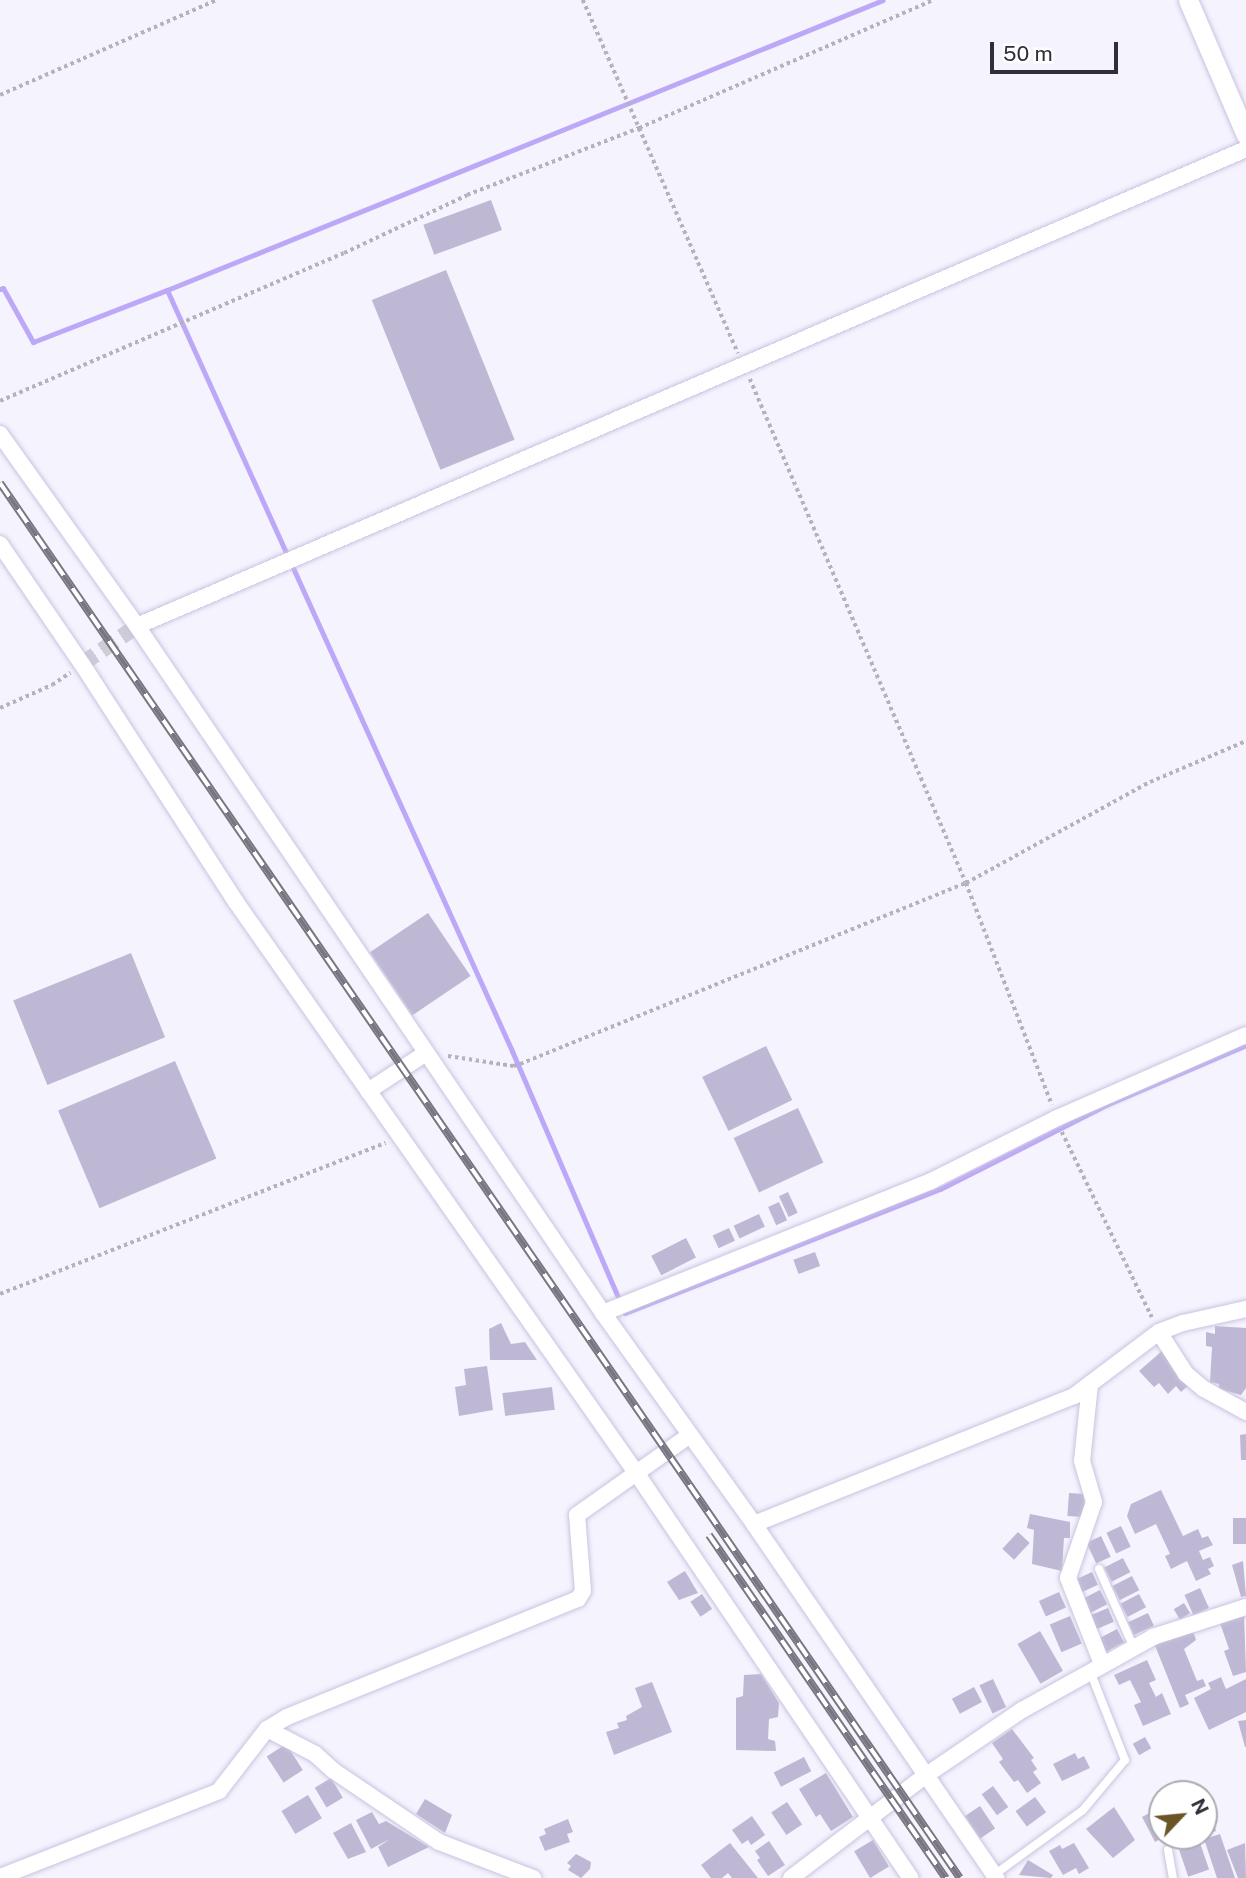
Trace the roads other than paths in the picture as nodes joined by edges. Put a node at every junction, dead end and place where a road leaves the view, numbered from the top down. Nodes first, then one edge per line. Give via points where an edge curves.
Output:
1 (1188, 0) edge
2 (1246, 135) edge
3 (1246, 149) edge
4 (0, 434) edge
5 (0, 544) edge
6 (137, 626) junction
7 (1246, 1035) edge
8 (426, 1053) junction
9 (368, 1091) junction
10 (1246, 1309) edge
11 (603, 1312) junction
12 (1158, 1332) junction
13 (1090, 1384) junction
14 (1246, 1412) edge
15 (690, 1435) junction
16 (637, 1474) junction
17 (754, 1524) junction
18 (1099, 1569) dead end
19 (1246, 1607) edge
20 (1134, 1647) junction
21 (1096, 1667) junction
22 (267, 1729) junction
23 (925, 1776) junction
24 (871, 1816) junction
25 (1168, 1850) dead end
26 (995, 1876) edge
27 (0, 1877) edge
28 (533, 1878) edge
29 (791, 1878) edge
30 (911, 1878) edge
31 (1172, 1878) edge

1 - 2 street
3 - 6 street
4 - 6 street
5 - 9 street via 236,902
6 - 8 street
7 - 11 street via 1057,1118 931,1181
8 - 9 street
8 - 11 street
9 - 16 street
10 - 12 street
11 - 15 street
12 - 13 street
12 - 14 street via 1186,1374
13 - 17 street via 1073,1396
13 - 21 street via 1082,1461 1094,1502 1068,1578
15 - 16 street
15 - 17 street
16 - 22 street via 577,1515 583,1591 578,1598
16 - 24 street
17 - 23 street
18 - 20 lane
19 - 20 street
20 - 21 street
21 - 23 street via 1022,1710
21 - 26 lane via 1125,1760 1083,1810
22 - 27 street via 219,1791
22 - 28 street via 315,1754 439,1842
23 - 24 street
23 - 26 street
24 - 29 street
24 - 30 street
25 - 31 lane

